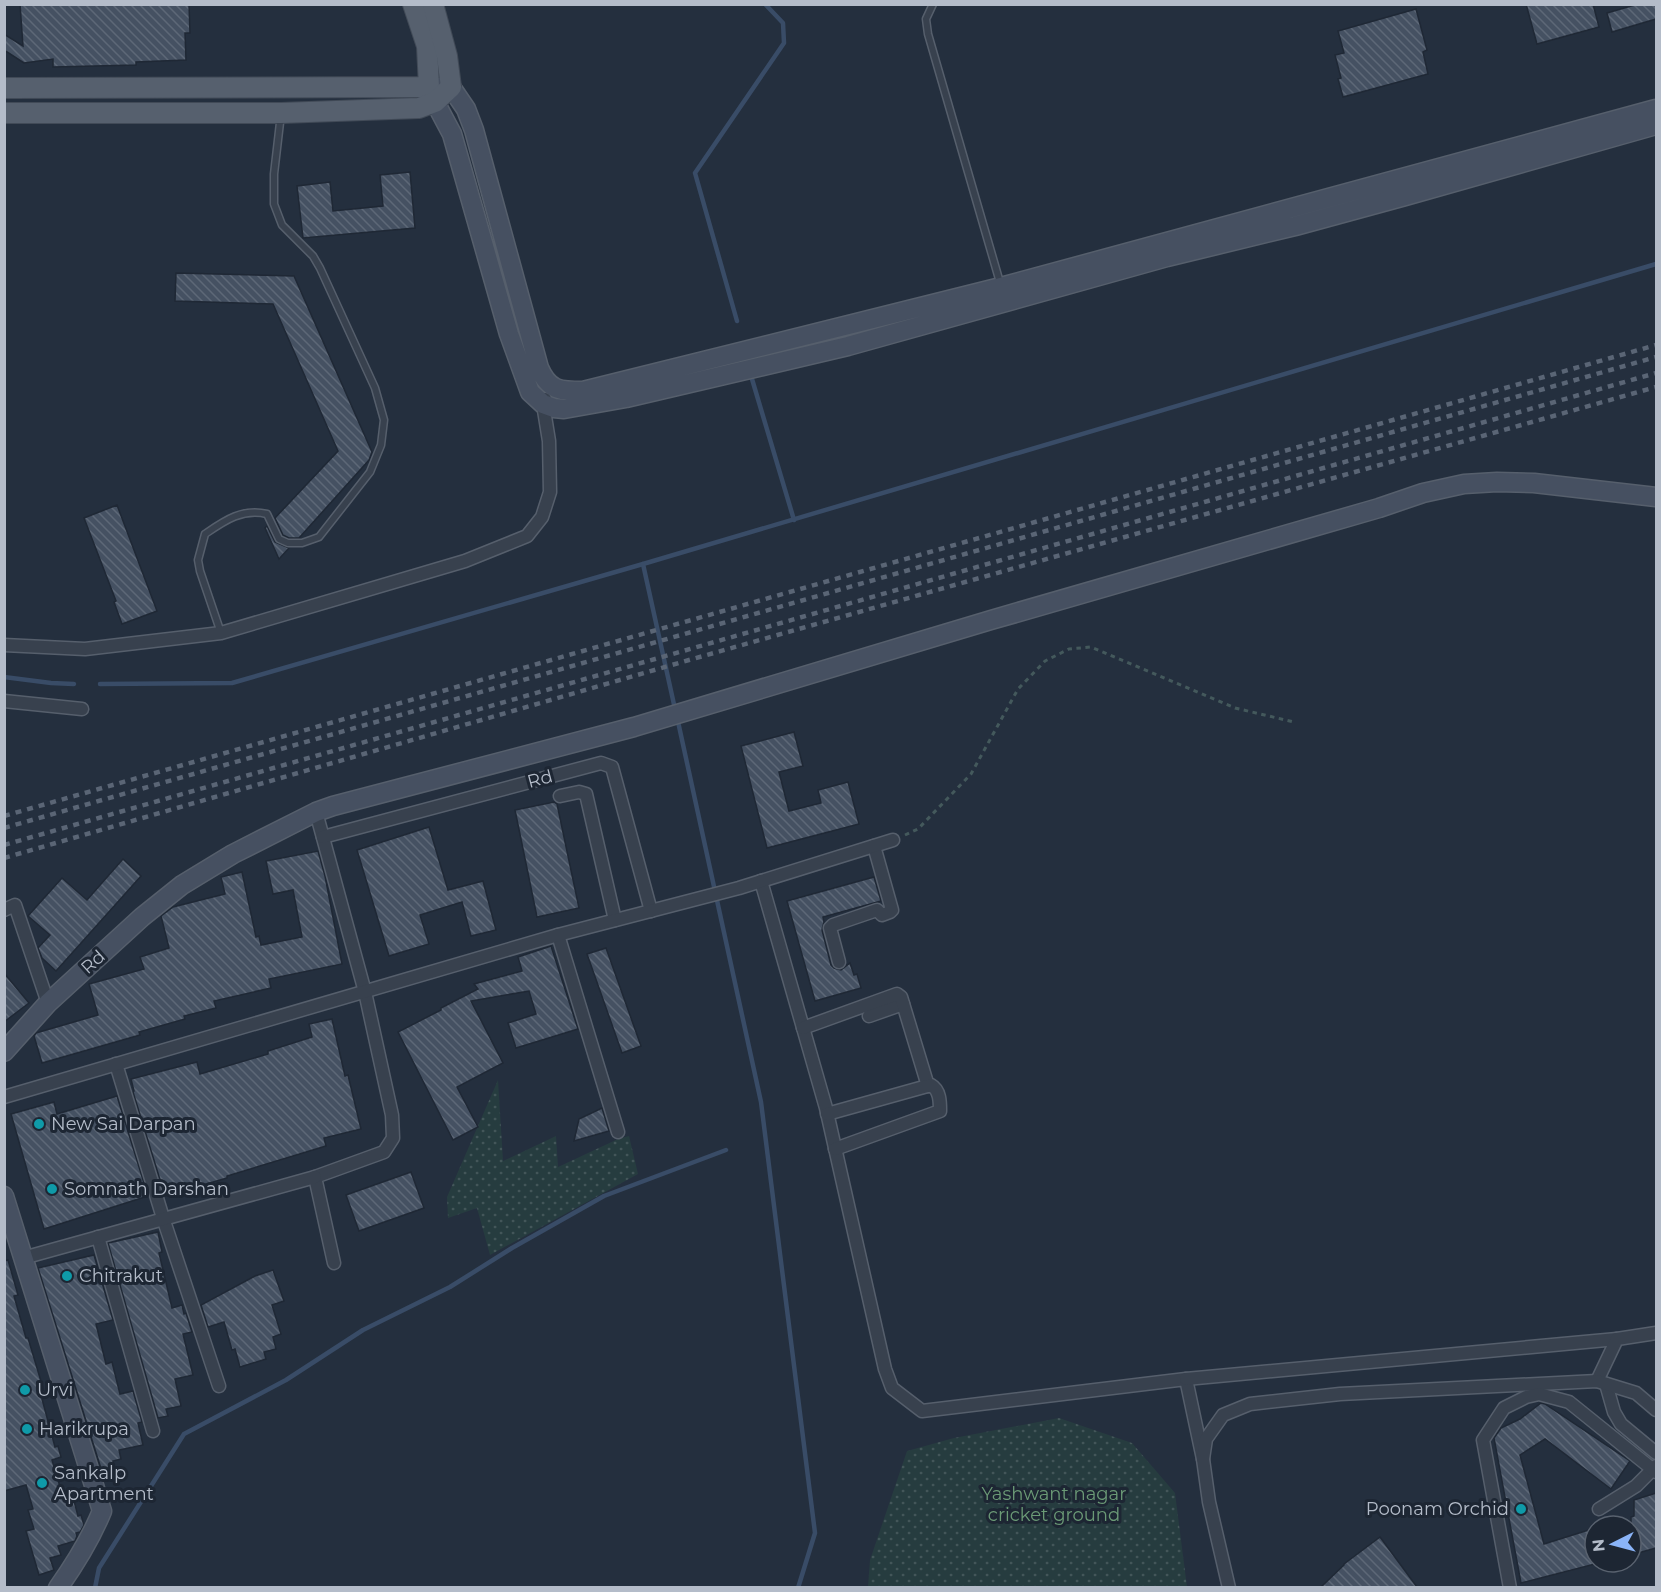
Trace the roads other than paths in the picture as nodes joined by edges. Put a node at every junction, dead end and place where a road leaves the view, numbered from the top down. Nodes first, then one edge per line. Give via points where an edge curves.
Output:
1 (413, 4) edge
2 (433, 4) edge
3 (933, 4) edge
4 (452, 87) junction
5 (4, 88) edge
6 (432, 95) junction
7 (1656, 109) edge
8 (4, 113) edge
9 (281, 113) junction
10 (1656, 125) edge
11 (1001, 287) junction
12 (550, 385) junction
13 (543, 404) junction
14 (1656, 497) edge
15 (221, 633) junction
16 (4, 645) edge
17 (4, 701) edge
18 (82, 709) dead end
19 (560, 796) dead end
20 (316, 812) junction
21 (323, 837) junction
22 (893, 840) road end
23 (874, 846) junction
24 (761, 881) junction
25 (4, 910) edge
26 (651, 911) junction
27 (615, 920) junction
28 (558, 935) junction
29 (839, 962) dead end
30 (365, 992) junction
31 (48, 1003) junction
32 (903, 1004) junction
33 (869, 1016) dead end
34 (803, 1028) junction
35 (4, 1052) edge
36 (116, 1064) junction
37 (928, 1086) junction
38 (4, 1097) edge
39 (827, 1114) junction
40 (618, 1132) dead end
41 (835, 1149) junction
42 (315, 1177) junction
43 (4, 1196) edge
44 (163, 1218) junction
45 (98, 1237) junction
46 (23, 1258) junction
47 (334, 1263) dead end
48 (1656, 1333) edge
49 (1617, 1339) junction
50 (1186, 1379) junction
51 (1602, 1383) junction
52 (219, 1386) dead end
53 (1656, 1410) edge
54 (153, 1431) dead end
55 (1656, 1453) edge
56 (1203, 1459) junction
57 (1655, 1470) edge
58 (1599, 1509) dead end
59 (58, 1587) edge
60 (1229, 1587) edge
61 (1510, 1587) edge

1 - 6 main road via 427,46
2 - 4 main road
3 - 11 lane via 926,19 928,34
4 - 6 main road
4 - 12 street via 474,130 535,357
5 - 6 main road
6 - 9 main road via 419,108
6 - 13 street via 452,134 512,343 530,392
7 - 11 street
8 - 9 main road
9 - 15 lane via 274,204 282,225 320,268 375,387 384,420 381,445 370,472 319,537 288,543 279,539 267,514 257,512 229,518 205,534 198,560
10 - 13 street via 848,346 626,398 564,409
11 - 12 street via 584,391 564,391
12 - 13 street
13 - 15 street via 549,441 550,492 542,517 526,536 465,561
14 - 20 street, Rd via 1497,482 1422,493 634,727
15 - 16 street via 85,650
17 - 18 street
19 - 27 street via 586,794
20 - 21 street
20 - 31 street, Rd via 232,854 182,885 142,916
21 - 26 street, Rd via 601,763 612,767
21 - 30 street
22 - 23 street
23 - 24 street
23 - 29 street via 892,910 882,915 877,910 833,925
24 - 26 street
24 - 34 street
25 - 31 street via 15,905
26 - 27 street
27 - 28 street
28 - 30 street
28 - 40 street
30 - 36 street
30 - 42 street via 392,1115 393,1138 384,1152
31 - 35 street, Rd
32 - 33 street
32 - 34 street via 897,994
32 - 37 street
34 - 39 street
36 - 38 street
36 - 44 street
37 - 39 street
37 - 41 street via 934,1086 937,1092 940,1111
39 - 41 street
41 - 50 street via 885,1369 892,1388 922,1411
42 - 44 street
42 - 47 street
43 - 46 street
44 - 45 street
44 - 52 street
45 - 46 street
45 - 54 street
46 - 59 street via 102,1511
48 - 49 street
49 - 50 street
49 - 51 street
50 - 56 street
51 - 53 street via 1636,1393
51 - 55 street via 1617,1419
51 - 56 street via 1340,1394 1250,1404 1222,1415 1206,1439
56 - 60 street
57 - 58 street
57 - 61 street via 1569,1402 1539,1394 1503,1408 1483,1440

